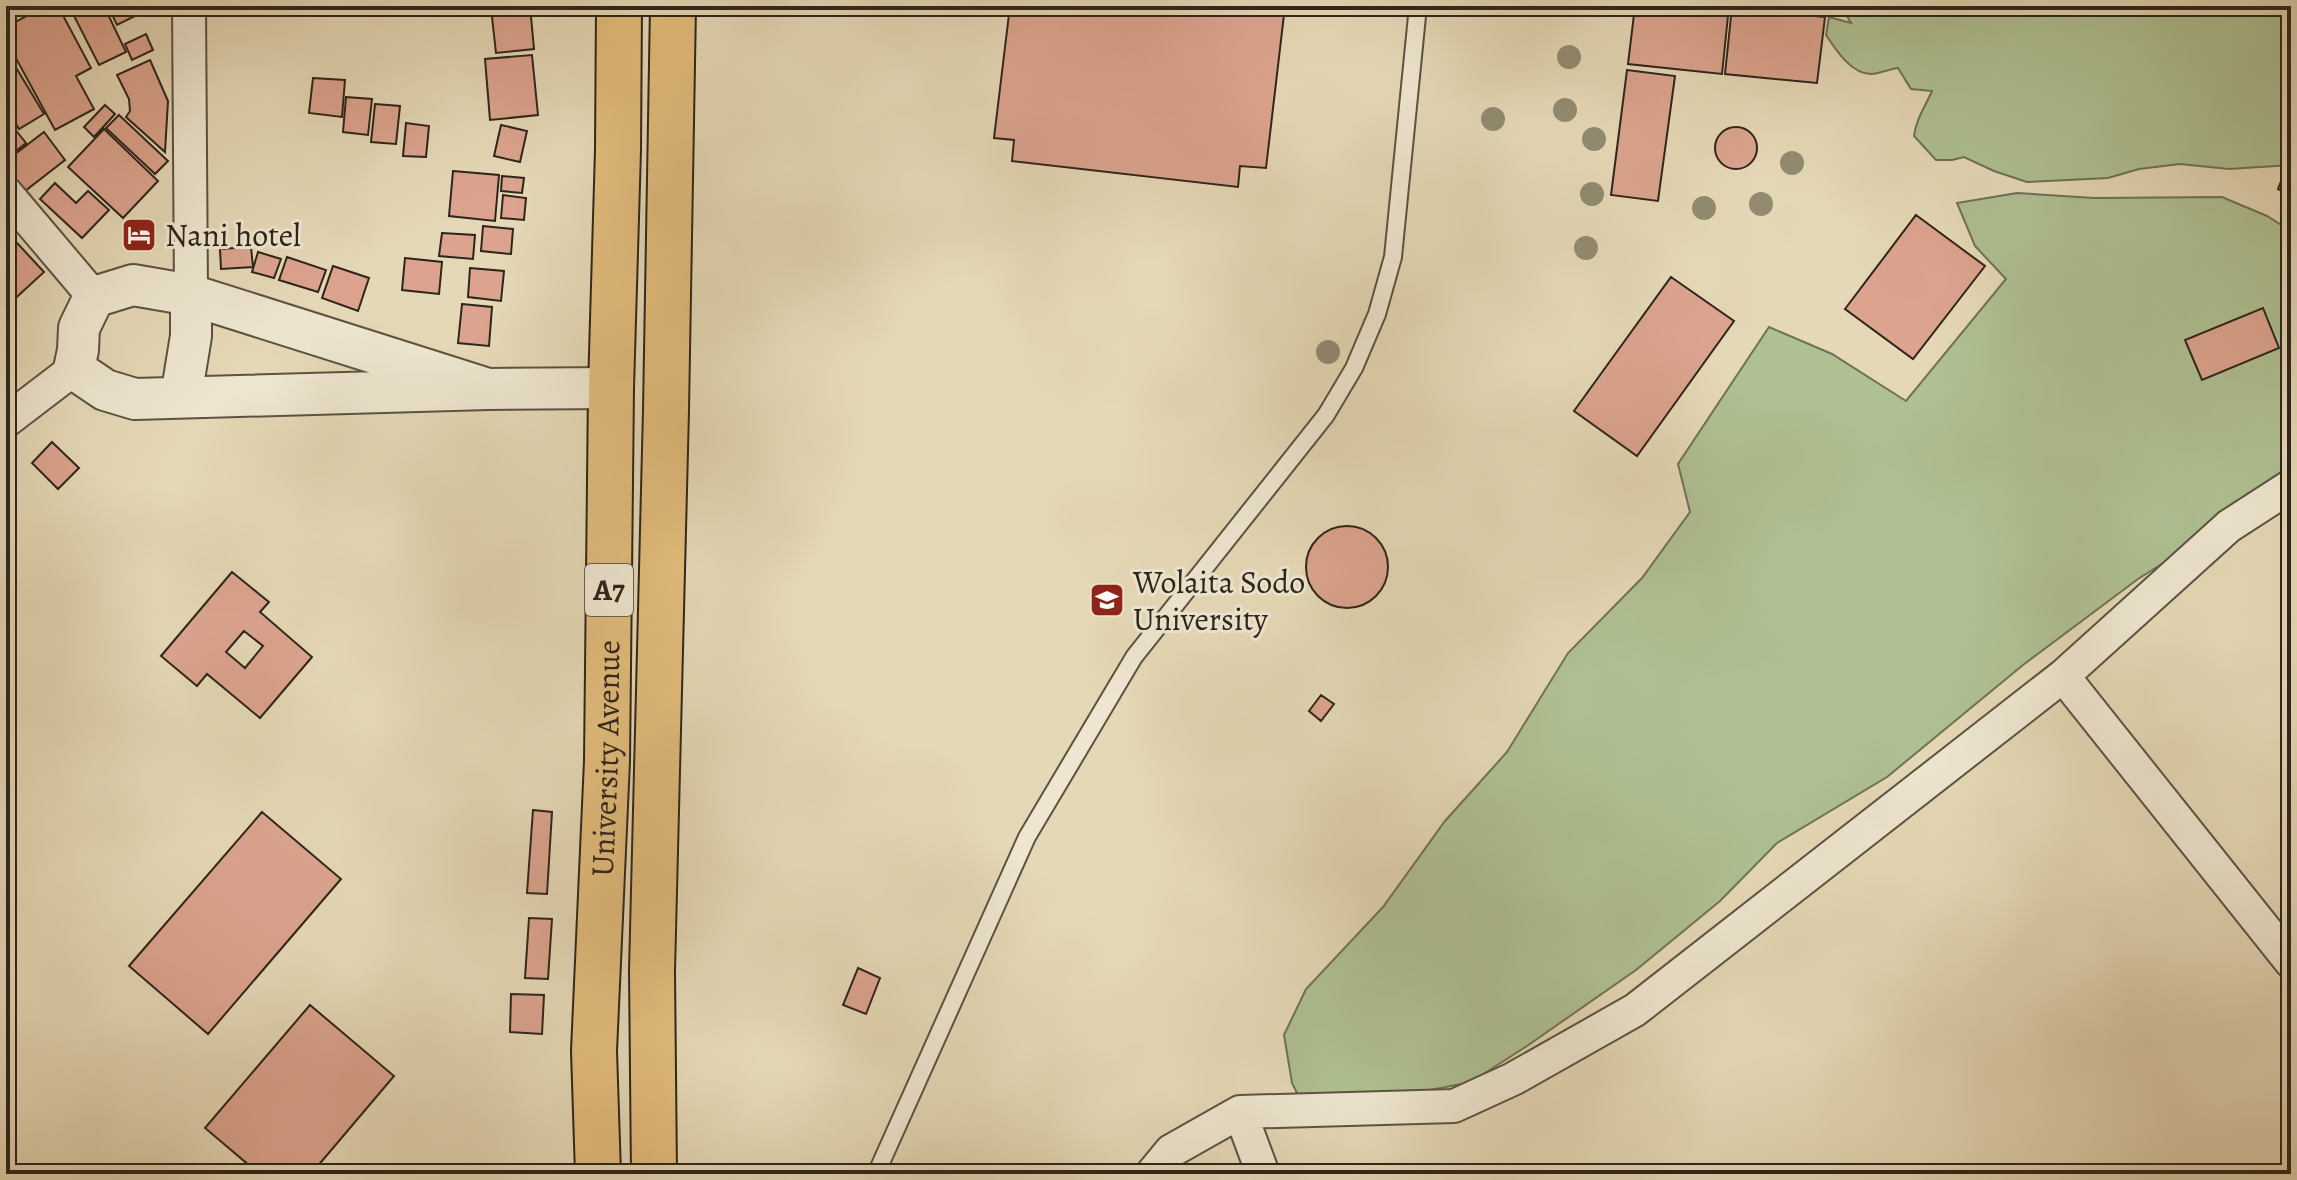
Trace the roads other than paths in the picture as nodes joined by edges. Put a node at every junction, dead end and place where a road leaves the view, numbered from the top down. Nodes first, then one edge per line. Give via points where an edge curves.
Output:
1 (189, 6) edge
2 (619, 6) edge
3 (673, 6) edge
4 (1418, 6) edge
5 (6, 193) edge
6 (191, 295) junction
7 (94, 297) junction
8 (74, 369) junction
9 (611, 388) junction
10 (488, 389) junction
11 (181, 397) junction
12 (6, 421) edge
13 (2291, 486) edge
14 (2063, 676) junction
15 (2291, 962) edge
16 (1240, 1112) junction
17 (598, 1174) edge
18 (654, 1174) edge
19 (876, 1174) edge
20 (1152, 1174) edge
21 (1263, 1174) edge

1 - 6 street
2 - 9 highway, University Avenue / A7
3 - 18 highway, University Avenue / A7 via 652,971
4 - 19 lane via 1393,257 1354,368 1326,415 1134,657 1027,837
5 - 7 street
6 - 7 street via 133,285
6 - 10 street
6 - 11 street via 191,336
7 - 8 street via 79,328
8 - 11 street via 105,390 135,399
8 - 12 street
9 - 10 street
9 - 17 highway, University Avenue / A7 via 607,761 594,1051
10 - 11 street
13 - 14 street via 2229,526
14 - 15 street
14 - 16 street via 1635,1010 1513,1079 1454,1106
16 - 20 street via 1171,1151
16 - 21 street

